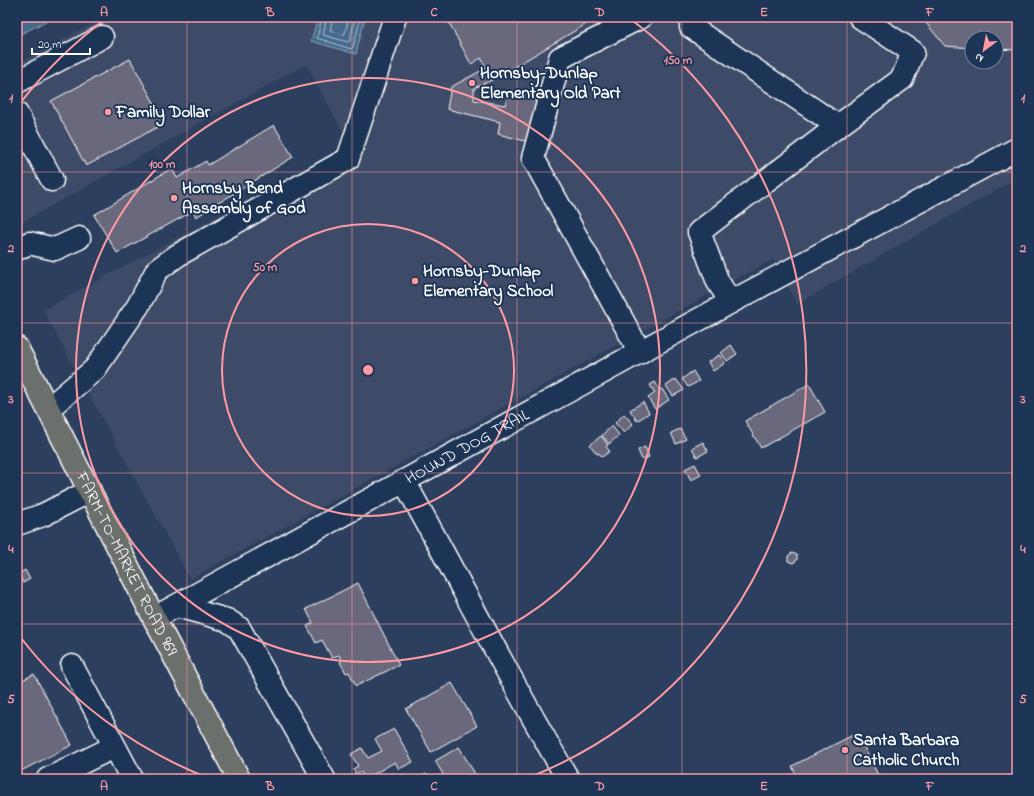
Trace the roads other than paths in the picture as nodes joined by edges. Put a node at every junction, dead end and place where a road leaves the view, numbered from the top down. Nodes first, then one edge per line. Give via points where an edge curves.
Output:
1 (395, 17) edge
2 (641, 17) edge
3 (860, 17) edge
4 (690, 27) dead end
5 (102, 37) dead end
6 (17, 82) edge
7 (17, 114) edge
8 (838, 126) junction
9 (1017, 149) edge
10 (52, 180) dead end
11 (79, 238) dead end
12 (17, 249) edge
13 (731, 302) junction
14 (17, 348) edge
15 (640, 352) junction
16 (48, 409) junction
17 (404, 481) junction
18 (90, 491) junction
19 (17, 524) edge
20 (177, 606) junction
21 (154, 618) junction
22 (72, 666) dead end
23 (114, 747) junction
24 (233, 777) edge
25 (566, 778) edge
26 (48, 779) edge
27 (132, 779) edge
28 (324, 779) edge

1 - 16 street via 348,159 178,255 157,270 138,306 95,369
2 - 15 street via 560,58 533,158
3 - 8 street via 913,52 902,79
4 - 8 street
5 - 6 street
7 - 10 street
8 - 13 street via 698,232 718,282
9 - 13 street, HOUND DOG TRAIL
11 - 12 street via 56,249 29,243
13 - 15 street, HOUND DOG TRAIL
14 - 16 main road, FARM-TO-MARKET ROAD 969
15 - 17 street, HOUND DOG TRAIL
16 - 18 main road, FARM-TO-MARKET ROAD 969
17 - 20 street, HOUND DOG TRAIL
17 - 25 street
18 - 19 street via 43,515
18 - 21 main road, FARM-TO-MARKET ROAD 969
20 - 21 street, HOUND DOG TRAIL
20 - 28 street via 227,620 239,628
21 - 24 main road, FARM-TO-MARKET ROAD 969
22 - 23 street
23 - 26 street
23 - 27 street

